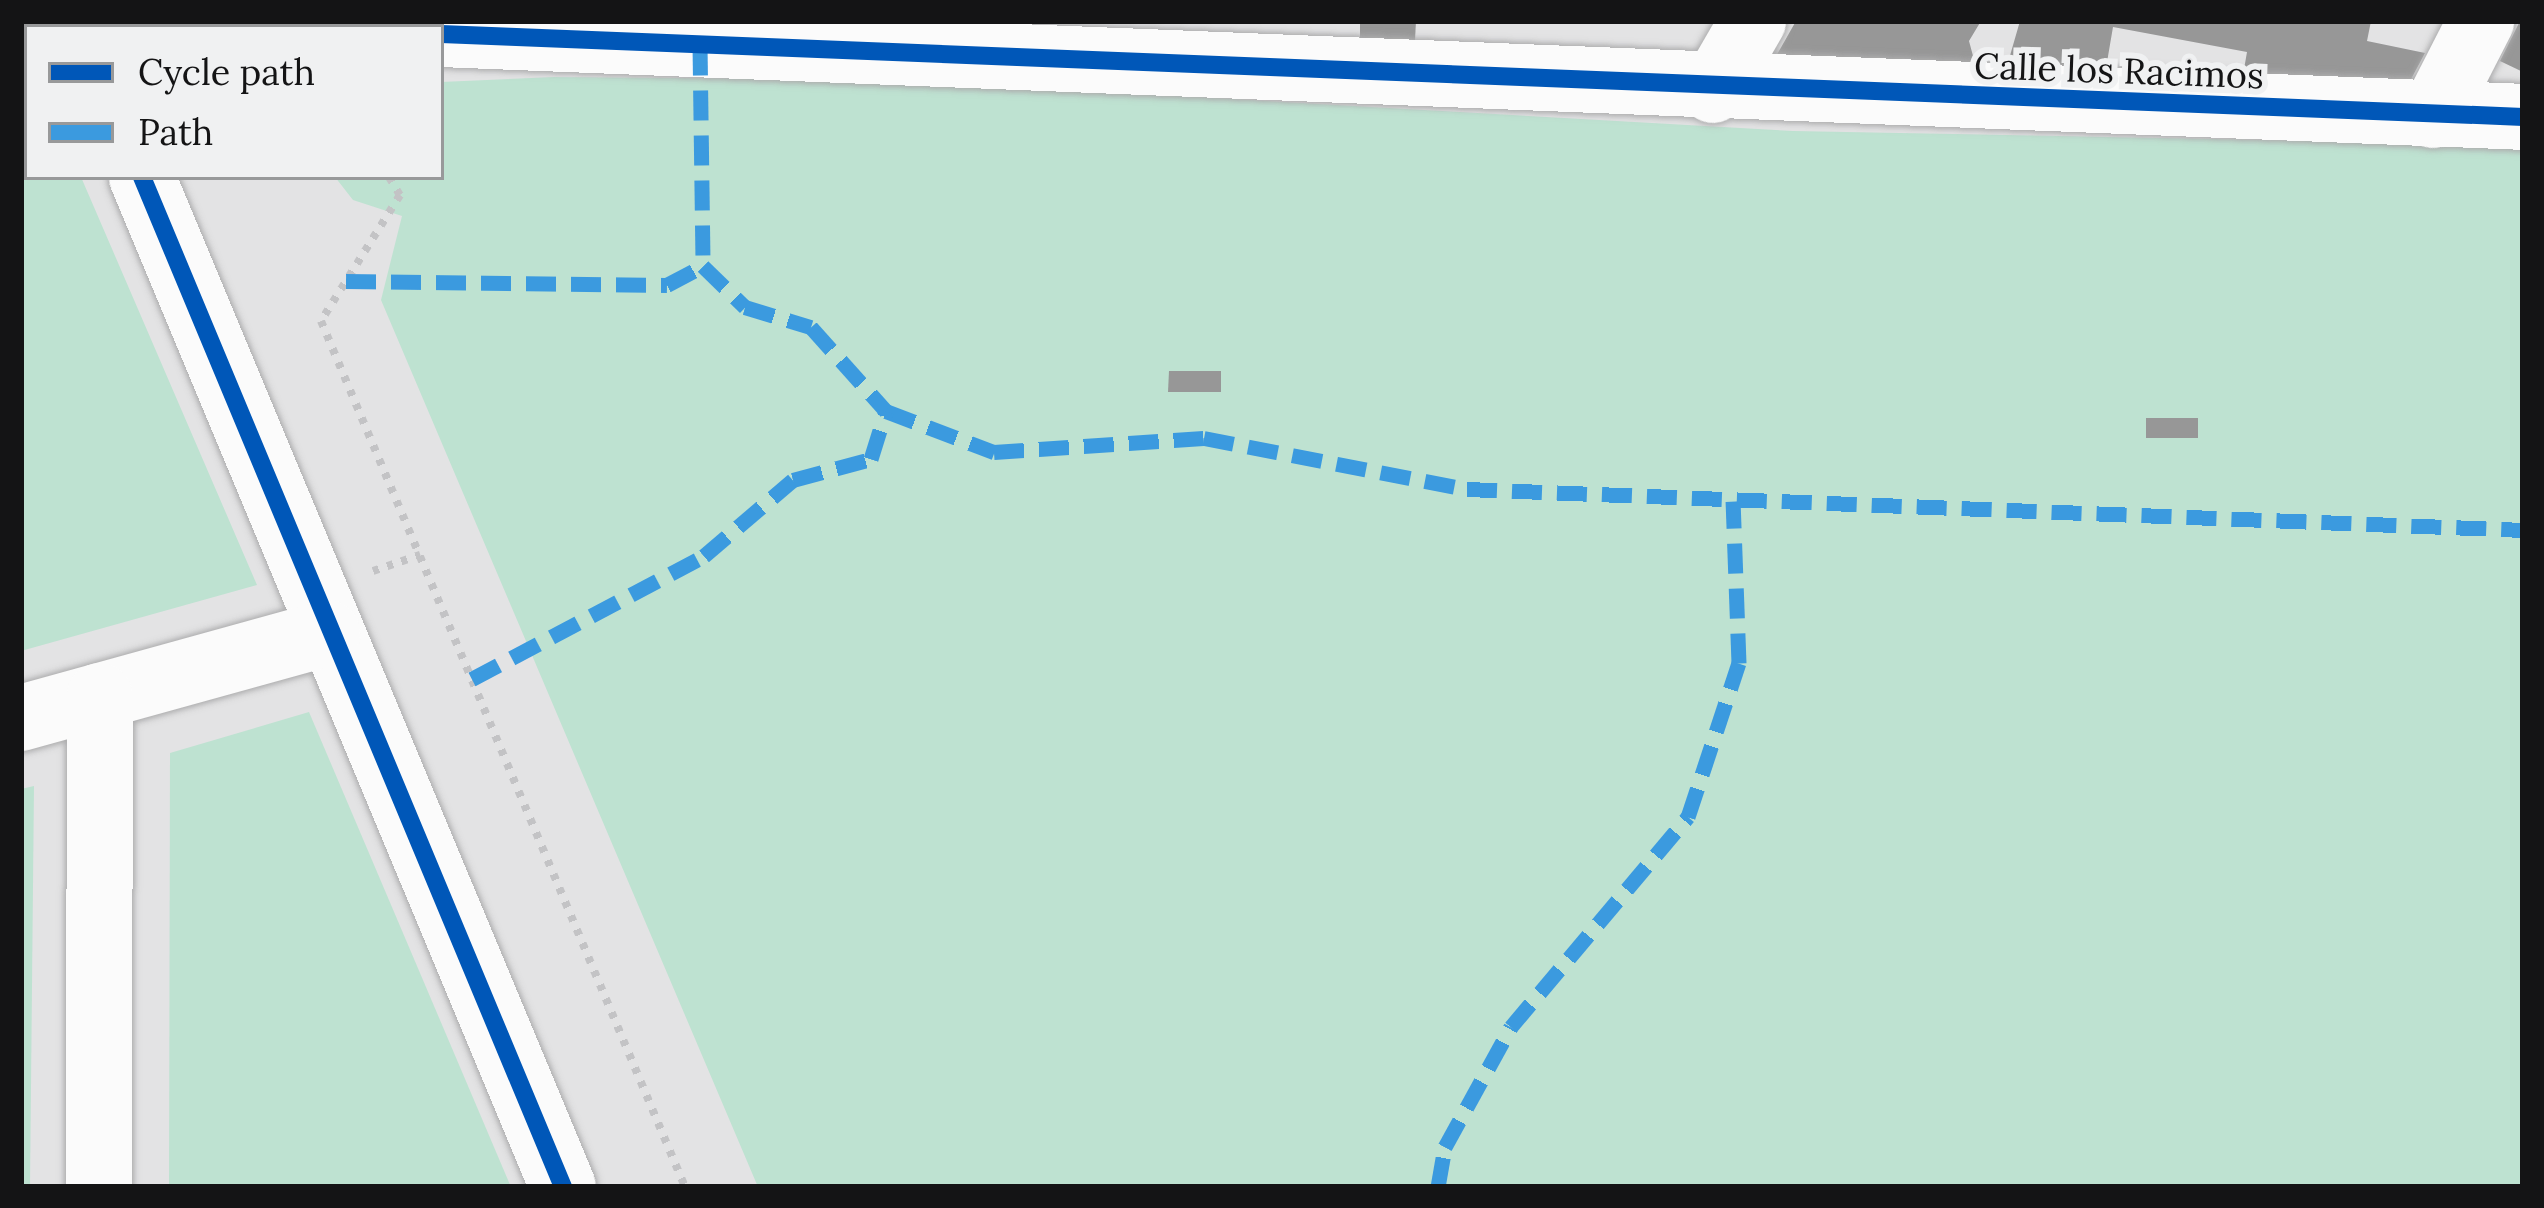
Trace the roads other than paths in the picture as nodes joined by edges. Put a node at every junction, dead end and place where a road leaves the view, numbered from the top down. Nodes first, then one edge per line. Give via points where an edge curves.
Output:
1 (1753, 21) edge
2 (2481, 21) edge
3 (444, 34) edge
4 (894, 37) edge
5 (1713, 90) junction
6 (2434, 115) junction
7 (2523, 117) edge
8 (143, 180) edge
9 (327, 633) junction
10 (100, 696) junction
11 (21, 718) edge
12 (99, 1187) edge
13 (563, 1187) edge

1 - 5 street
2 - 6 street
3 - 4 street, Calle los Racimos
4 - 5 street, Calle los Racimos
5 - 6 street, Calle los Racimos
6 - 7 street, Calle los Racimos
8 - 9 street
9 - 10 street
9 - 13 street
10 - 11 street
10 - 12 street

